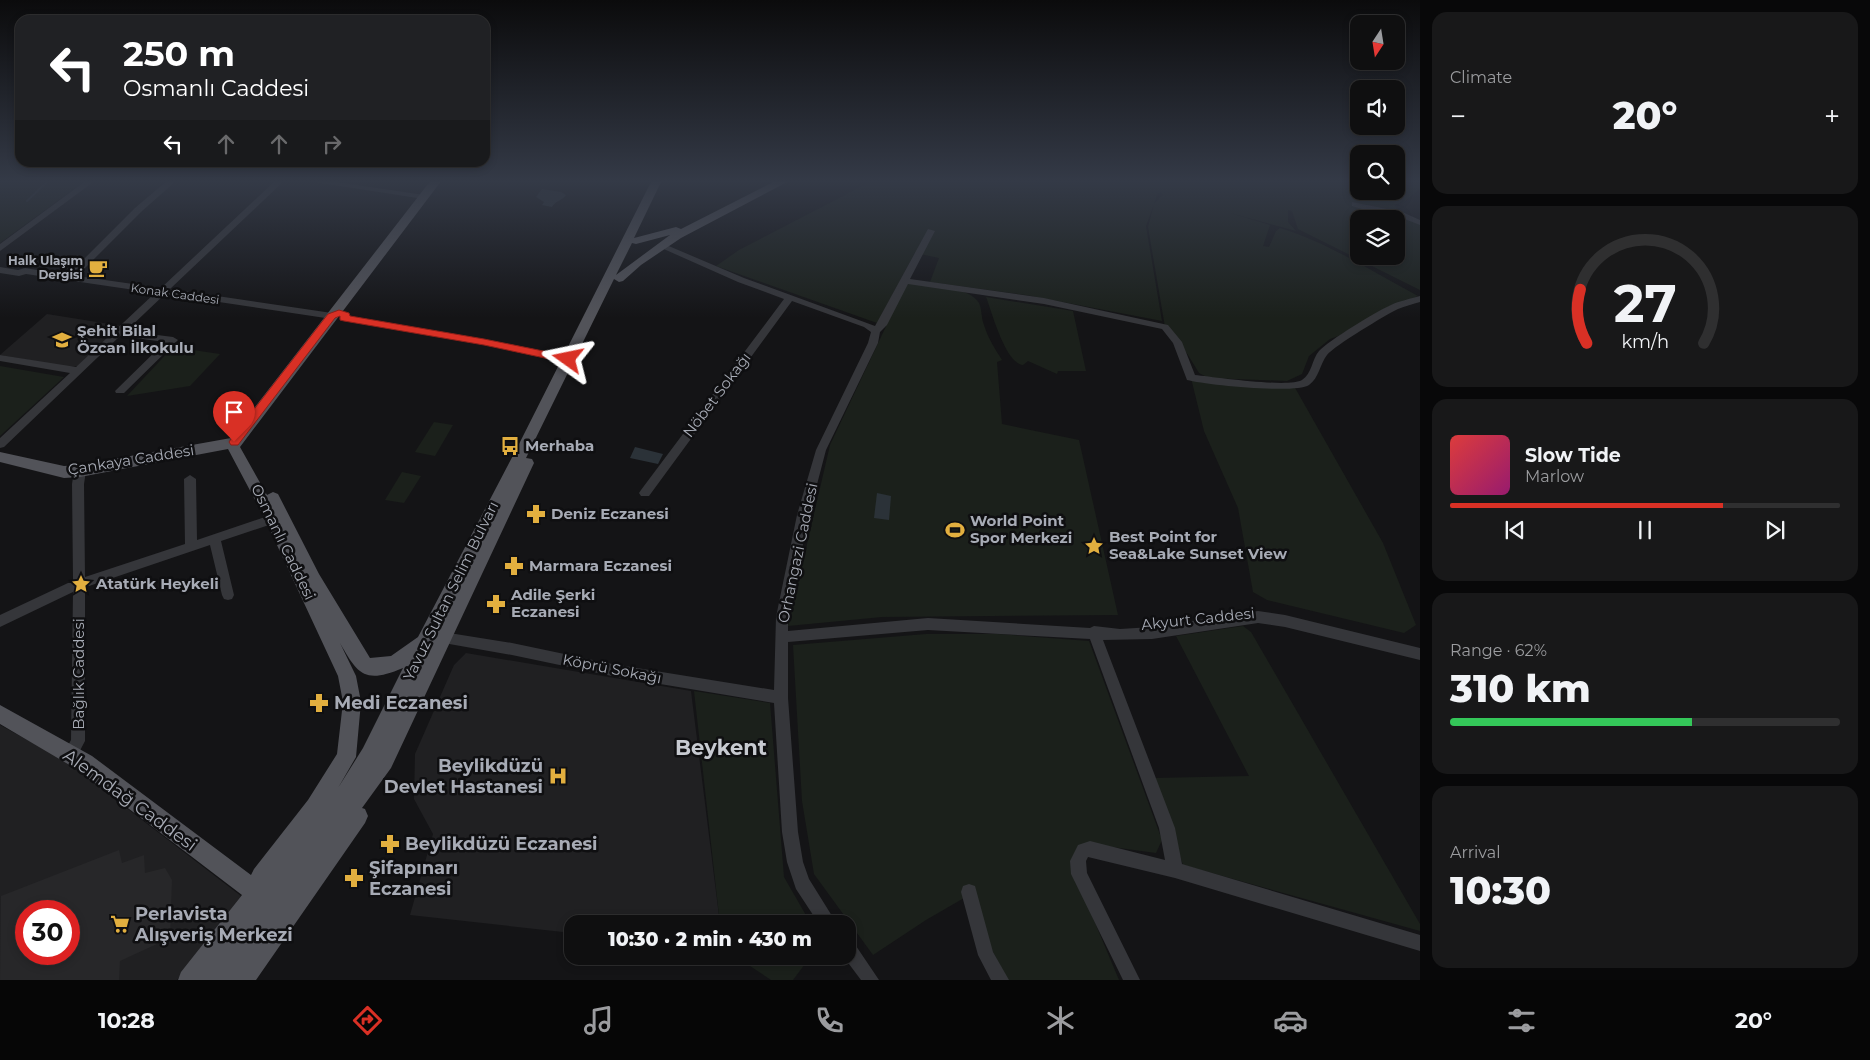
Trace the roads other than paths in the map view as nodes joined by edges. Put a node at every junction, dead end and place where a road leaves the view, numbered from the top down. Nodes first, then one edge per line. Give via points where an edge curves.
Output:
1 (30, 226) edge
2 (122, 226) edge
3 (233, 226) edge
4 (403, 226) edge
5 (410, 226) edge
6 (638, 226) edge
7 (640, 226) edge
8 (650, 226) dead end
9 (682, 226) edge
10 (696, 226) edge
11 (931, 231) dead end
12 (670, 232) junction
13 (632, 240) junction
14 (660, 246) junction
15 (0, 248) edge
16 (0, 270) edge
17 (19, 273) junction
18 (70, 278) junction
19 (619, 278) junction
20 (905, 281) junction
21 (160, 295) junction
22 (790, 297) junction
23 (1420, 299) edge
24 (338, 318) junction
25 (876, 331) junction
26 (118, 333) junction
27 (0, 358) edge
28 (568, 359) junction
29 (78, 370) junction
30 (120, 391) dead end
31 (0, 444) edge
32 (241, 444) junction
33 (0, 457) edge
34 (80, 471) junction
35 (190, 479) dead end
36 (645, 493) dead end
37 (271, 520) dead end
38 (215, 540) junction
39 (191, 547) junction
40 (80, 584) junction
41 (228, 595) dead end
42 (0, 621) edge
43 (1094, 632) junction
44 (437, 634) junction
45 (781, 637) junction
46 (1420, 648) edge
47 (1420, 654) edge
48 (781, 698) junction
49 (0, 714) edge
50 (346, 757) junction
51 (78, 759) junction
52 (379, 770) junction
53 (352, 785) junction
54 (1175, 870) junction
55 (256, 892) junction
56 (969, 892) dead end
57 (823, 915) edge
58 (1420, 943) edge
59 (856, 960) edge
60 (189, 980) edge
61 (209, 980) edge
62 (226, 980) edge
63 (242, 980) edge
64 (871, 980) edge
65 (1000, 980) edge
66 (1132, 980) edge

1 - 15 street
2 - 18 street
3 - 21 street
4 - 24 main road
5 - 24 main road
6 - 13 main road, Yavuz Sultan Selim Bulvarı
7 - 13 main road, Yavuz Sultan Selim Bulvarı
8 - 12 main road
9 - 12 main road
10 - 14 main road
11 - 20 street, Orhangazi Caddesi
12 - 13 main road
13 - 14 main road
13 - 19 main road, Yavuz Sultan Selim Bulvarı
13 - 28 main road, Yavuz Sultan Selim Bulvarı
14 - 19 main road
14 - 22 street
16 - 17 street, Konak Caddesi
17 - 18 street, Konak Caddesi via 25,271
17 - 21 street, Konak Caddesi via 20,276
18 - 21 street, Konak Caddesi
19 - 44 main road, Yavuz Sultan Selim Bulvarı
20 - 23 street via 1044,301 1165,327 1177,342 1191,378 1275,386 1305,383 1311,378 1322,353 1394,307
20 - 25 street, Orhangazi Caddesi
21 - 24 street, Konak Caddesi
21 - 26 street
22 - 25 street via 854,319
22 - 36 street, Nöbet Sokağı
24 - 28 street, Konak Caddesi
24 - 32 main road
25 - 45 street, Orhangazi Caddesi via 821,450 791,571
26 - 29 street
26 - 30 street via 173,340
27 - 29 street
28 - 44 main road, Yavuz Sultan Selim Bulvarı
29 - 31 street
32 - 34 main road, Çankaya Caddesi
32 - 44 main road, Osmanlı Caddesi via 249,452 313,579 365,666 386,666 408,657
32 - 50 main road, Osmanlı Caddesi via 346,676 352,702
33 - 34 main road, Çankaya Caddesi via 64,472
34 - 40 street, Bağlık Caddesi
35 - 39 street
37 - 38 street
38 - 39 street
38 - 41 street
39 - 40 street
40 - 42 street
40 - 51 street, Bağlık Caddesi
43 - 45 street, Akyurt Caddesi via 928,624
43 - 46 street, Akyurt Caddesi via 1256,612 1299,618
43 - 47 street, Akyurt Caddesi via 1104,635 1152,633 1258,617 1285,620
43 - 54 street via 1167,828
44 - 48 street, Köprü Sokağı via 622,672
44 - 52 main road, Yavuz Sultan Selim Bulvarı
44 - 53 main road, Yavuz Sultan Selim Bulvarı
45 - 48 street, Orhangazi Caddesi
48 - 57 street, Orhangazi Caddesi via 795,862 811,899
49 - 51 main road, Alemdağ Caddesi
50 - 53 main road
50 - 55 main road, Osmanlı Caddesi via 315,807 261,876
51 - 55 main road, Alemdağ Caddesi
52 - 62 main road, Yavuz Sultan Selim Bulvarı
52 - 63 main road via 378,781 358,816
53 - 55 main road via 343,788 332,799
53 - 61 main road, Yavuz Sultan Selim Bulvarı
54 - 58 street
54 - 66 street via 1090,849 1083,850 1078,861 1079,874
55 - 60 main road
56 - 65 street via 986,955
59 - 64 street

